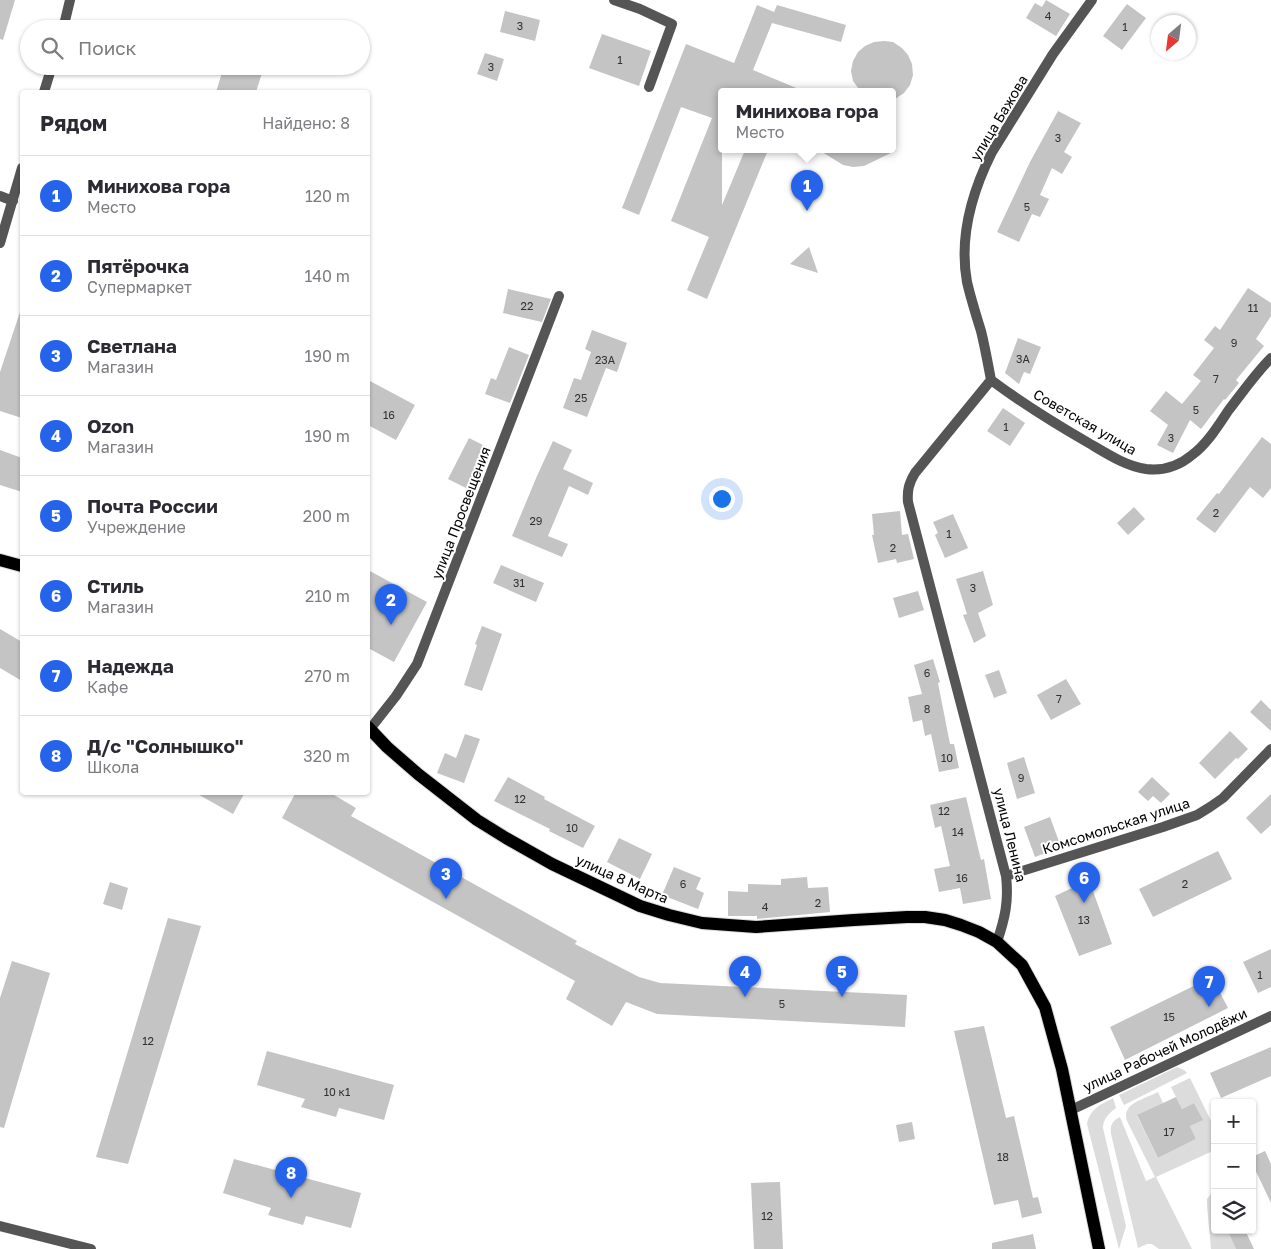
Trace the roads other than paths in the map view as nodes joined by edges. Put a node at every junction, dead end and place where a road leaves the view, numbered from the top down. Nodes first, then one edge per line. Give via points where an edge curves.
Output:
1 (70, 0) edge
2 (614, 0) edge
3 (1092, 0) edge
4 (65, 20) edge
5 (49, 75) edge
6 (649, 87) dead end
7 (45, 90) edge
8 (20, 175) edge
9 (0, 196) edge
10 (13, 201) junction
11 (0, 243) edge
12 (559, 296) dead end
13 (1271, 358) edge
14 (992, 380) junction
15 (0, 560) edge
16 (20, 565) edge
17 (370, 727) edge
18 (370, 729) edge
19 (1271, 749) edge
20 (1006, 876) junction
21 (997, 942) junction
22 (1271, 1016) edge
23 (1071, 1110) junction
24 (0, 1226) edge
25 (91, 1249) edge
26 (1099, 1249) edge

1 - 4 street
2 - 6 street via 672,24
3 - 14 street, улица Бажова via 1053,54 992,152 978,184 967,224 967,282
5 - 7 street
8 - 10 street
9 - 10 street
10 - 11 street
12 - 17 street, улица Просвещения via 417,664
13 - 14 street, Советская улица via 1200,448 1184,461 1160,470 1116,459
14 - 20 street, улица Ленина via 915,472 907,493
15 - 16 main road
18 - 21 main road, улица 8 Марта via 418,774 478,820 552,864 640,906 702,923 756,928 925,917 961,925
19 - 20 street, Комсомольская улица via 1223,798 1197,815
20 - 21 street, улица Ленина via 1006,908
21 - 23 main road via 1022,965 1045,1006
22 - 23 street, улица Рабочей Молодёжи
23 - 26 main road
24 - 25 street

